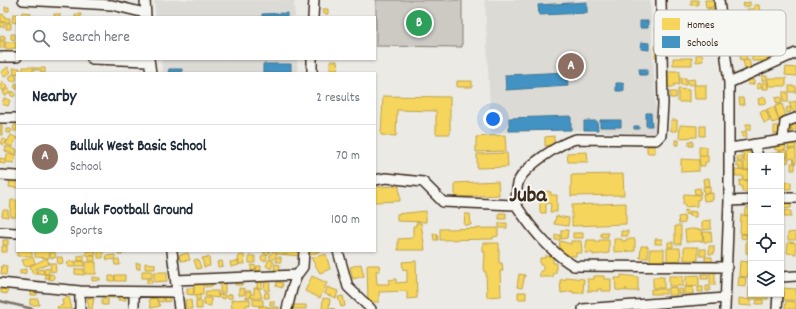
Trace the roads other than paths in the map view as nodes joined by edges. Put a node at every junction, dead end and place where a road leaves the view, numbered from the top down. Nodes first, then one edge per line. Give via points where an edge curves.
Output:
1 (23, 0) edge
2 (145, 0) edge
3 (314, 0) edge
4 (661, 0) edge
5 (719, 0) edge
6 (661, 10) edge
7 (720, 10) edge
8 (146, 15) edge
9 (313, 16) edge
10 (796, 53) edge
11 (662, 56) edge
12 (726, 56) edge
13 (0, 57) edge
14 (16, 57) edge
15 (149, 60) edge
16 (312, 60) edge
17 (151, 72) edge
18 (312, 72) edge
19 (729, 83) junction
20 (0, 118) edge
21 (16, 118) edge
22 (796, 118) edge
23 (796, 138) edge
24 (783, 140) junction
25 (754, 144) junction
26 (730, 148) junction
27 (757, 153) edge
28 (0, 175) edge
29 (16, 176) edge
30 (376, 180) edge
31 (784, 198) edge
32 (796, 198) edge
33 (748, 200) edge
34 (729, 201) junction
35 (516, 205) junction
36 (0, 232) edge
37 (16, 233) edge
38 (172, 252) edge
39 (304, 252) edge
40 (338, 252) edge
41 (727, 266) junction
42 (297, 275) junction
43 (796, 276) edge
44 (784, 277) edge
45 (176, 280) junction
46 (0, 283) edge
47 (80, 291) junction
48 (134, 292) junction
49 (177, 292) junction
50 (778, 297) edge
51 (725, 298) junction
52 (80, 309) edge
53 (134, 309) edge
54 (179, 309) edge
55 (287, 309) edge
56 (371, 309) edge
57 (583, 309) edge
58 (725, 309) edge
59 (777, 309) edge

1 - 8 street via 120,6
2 - 8 street
3 - 9 street
4 - 6 street
5 - 7 street
10 - 19 street
11 - 35 street via 663,104 659,138 566,141 524,172 516,189
12 - 19 street
13 - 14 street
15 - 17 street
16 - 18 street
19 - 26 street
20 - 21 street
22 - 24 street via 784,124
23 - 24 street
24 - 25 street
25 - 26 street
25 - 27 street
26 - 34 street
28 - 29 street
30 - 35 street via 386,178 423,182 443,202
31 - 32 street
33 - 34 street
34 - 41 street
35 - 41 street via 559,258 574,266
36 - 37 street
38 - 45 street
39 - 42 street via 303,267
40 - 56 street via 348,287
41 - 51 street
42 - 45 street
42 - 55 street
43 - 44 street
45 - 49 street
46 - 47 street
47 - 48 street
47 - 52 street
48 - 49 street
48 - 53 street
49 - 54 street
50 - 59 street
51 - 57 street
51 - 58 street

